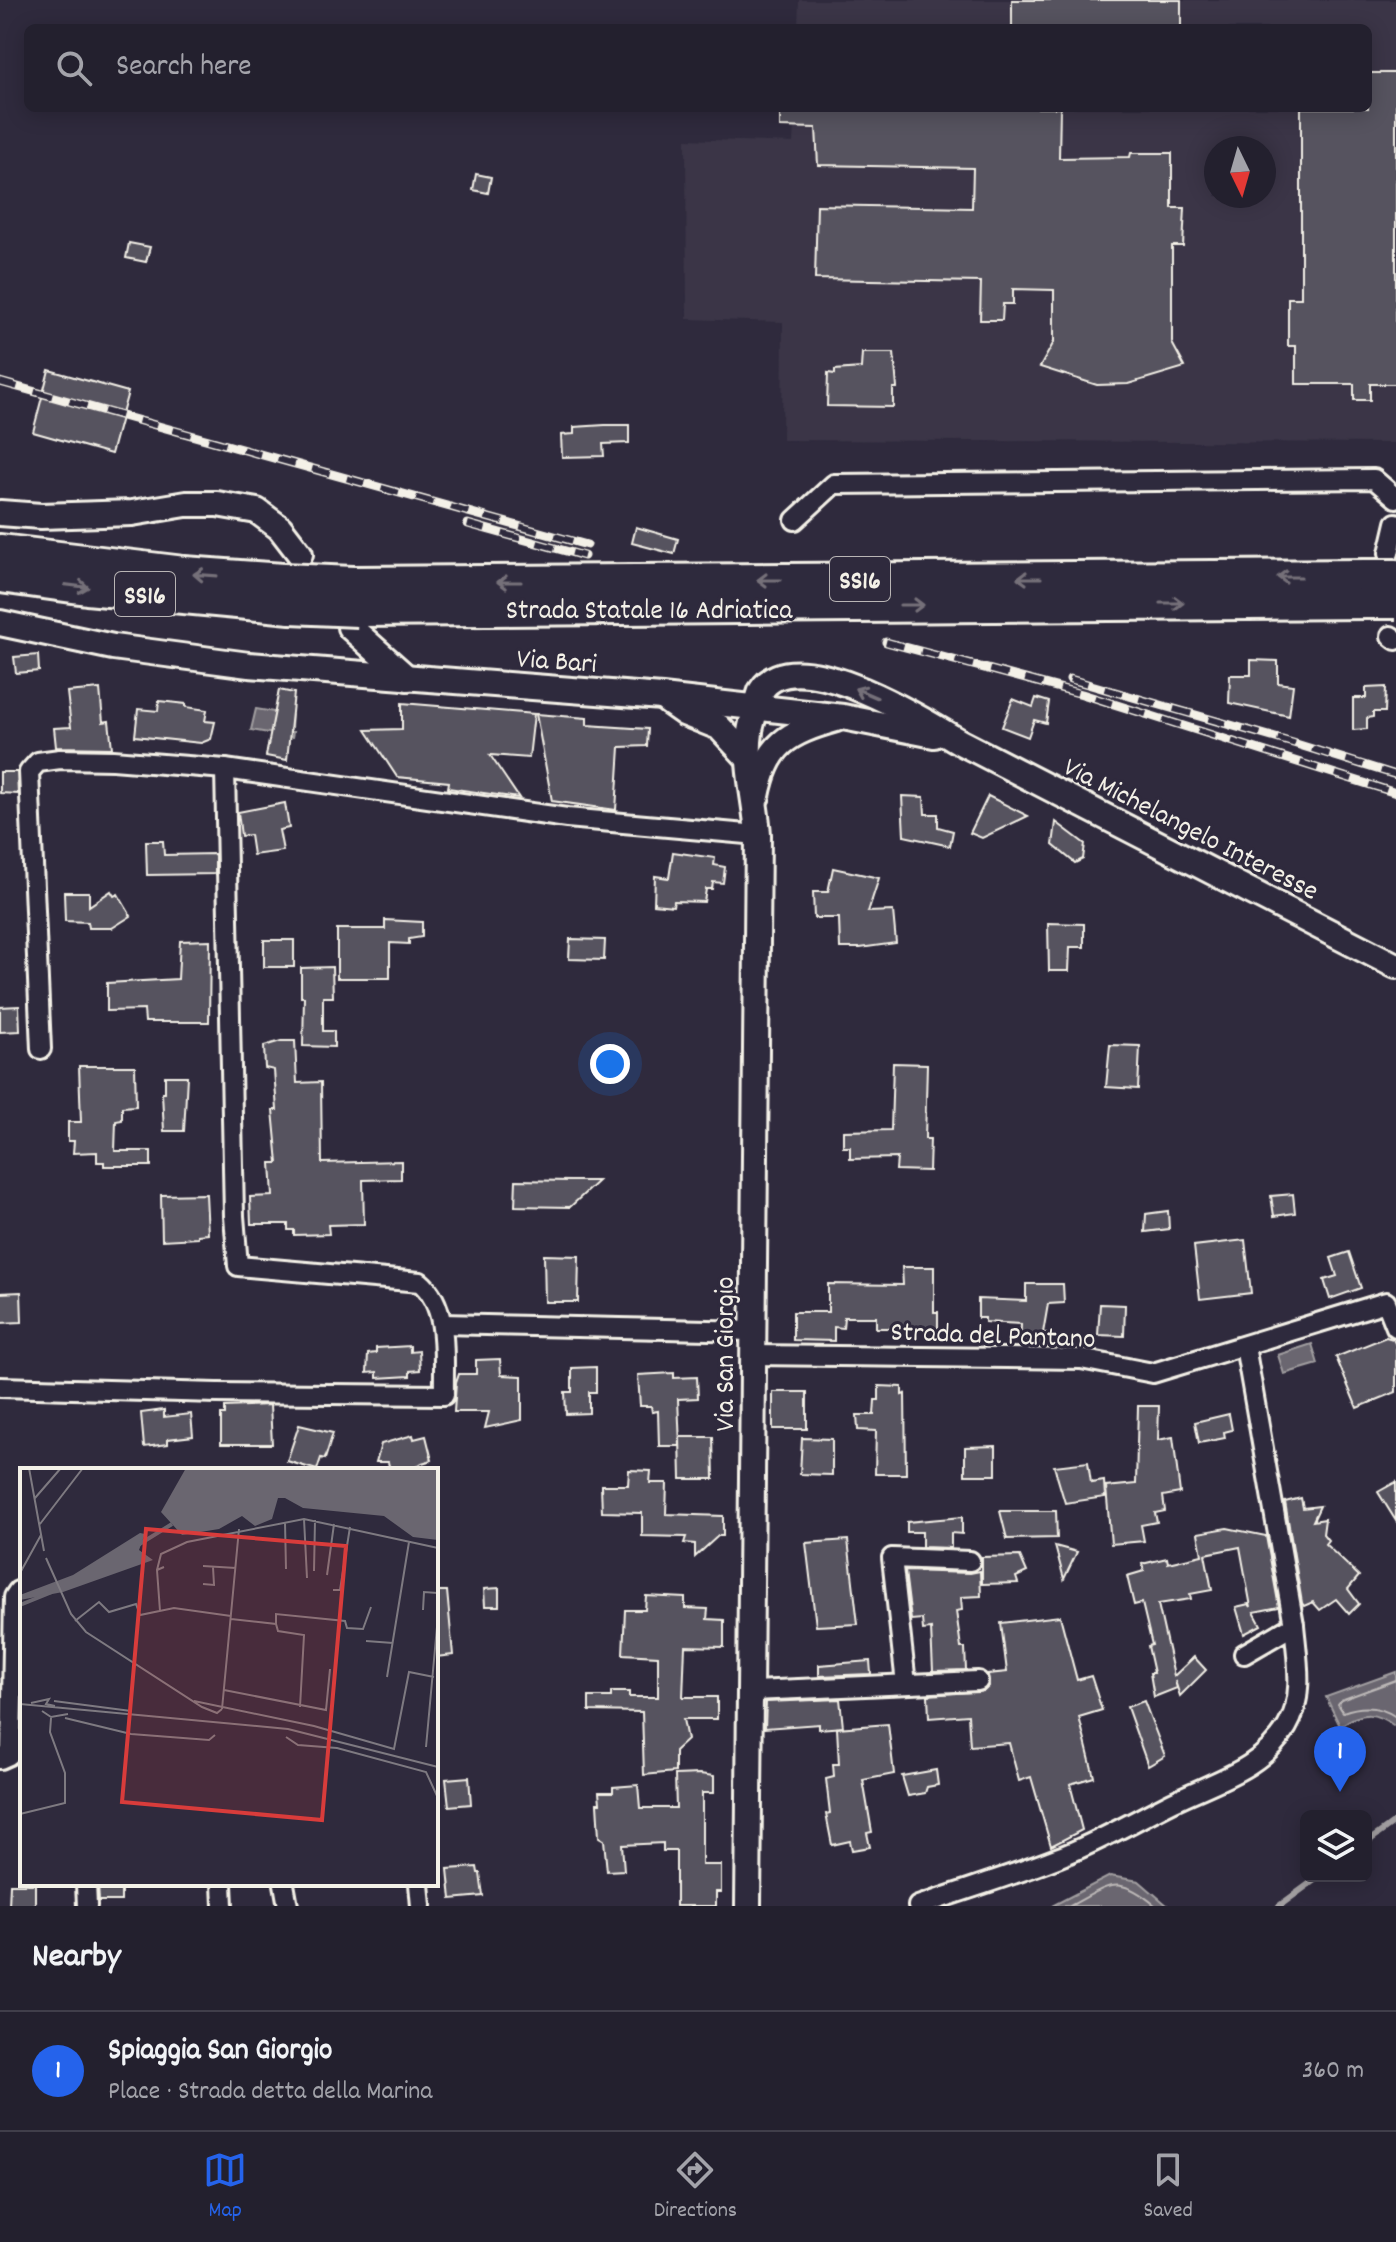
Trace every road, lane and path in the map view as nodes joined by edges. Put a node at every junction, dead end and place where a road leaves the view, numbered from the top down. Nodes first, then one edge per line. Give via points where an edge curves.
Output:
1 (1396, 498) edge
2 (0, 513) edge
3 (795, 520) dead end
4 (1396, 523) edge
5 (0, 551) edge
6 (0, 576) edge
7 (291, 580) junction
8 (1383, 582) edge
9 (353, 606) junction
10 (0, 623) edge
11 (351, 673) junction
12 (407, 678) junction
13 (662, 697) junction
14 (758, 708) junction
15 (843, 717) junction
16 (960, 742) junction
17 (760, 755) junction
18 (225, 769) junction
19 (758, 835) junction
20 (1396, 966) edge
21 (41, 1049) dead end
22 (442, 1324) junction
23 (1396, 1327) edge
24 (753, 1343) junction
25 (1245, 1346) junction
26 (0, 1387) edge
27 (970, 1561) dead end
28 (20, 1590) edge
29 (1294, 1625) junction
30 (1244, 1654) dead end
31 (978, 1681) dead end
32 (906, 1684) junction
33 (751, 1691) junction
34 (0, 1759) edge
35 (86, 1886) edge
36 (222, 1886) edge
37 (284, 1886) edge
38 (419, 1886) edge
39 (87, 1906) edge
40 (223, 1906) edge
41 (288, 1906) edge
42 (421, 1906) edge
43 (748, 1906) edge
44 (918, 1906) edge

1 - 3 street via 1374,479 834,484
2 - 7 street via 132,513 186,504 257,511 280,528
4 - 8 street
7 -> 5 highway, Strada Statale 16 Adriatica / SS16
6 -> 7 highway, Strada Statale 16 Adriatica / SS16 via 101,589
7 - 9 highway, Strada Statale 16 Adriatica / SS16, bridge
8 - 9 highway, Strada Statale 16 Adriatica / SS16
9 - 11 street
9 - 12 street
10 - 11 street, Via Bari via 113,647
11 - 12 street, Via Bari
12 - 13 street, Via Bari
13 - 14 street, Via Bari
13 - 17 street
14 - 15 street, Via Michelangelo Interesse
16 -> 14 street, Via Michelangelo Interesse via 902,708 818,675 792,673 775,679 760,692
14 - 17 street, Via San Giorgio via 750,729
15 - 16 street, Via Michelangelo Interesse
15 - 17 street via 812,726
16 - 20 street, Via Michelangelo Interesse
17 - 19 street, Via San Giorgio
18 - 19 street via 567,818
18 - 21 street via 60,759 38,762 29,772
18 - 22 street via 238,1266 420,1282 432,1291
19 - 24 street, Via San Giorgio
22 - 24 street, Strada del Pantano
22 - 26 street via 444,1395
23 - 25 street, Strada del Pantano via 1386,1302
24 - 25 street, Strada del Pantano via 1081,1359 1153,1373
24 - 33 street, Via San Giorgio
25 - 29 street
27 - 32 street via 892,1558
28 - 34 street via 14,1597 11,1750
29 - 30 street
29 - 44 street via 1296,1705 1275,1743 1251,1765 1058,1858
31 - 32 street
32 - 33 street
33 - 43 street, Via San Giorgio
35 - 39 street
36 - 40 street
37 - 41 street
38 - 42 street

